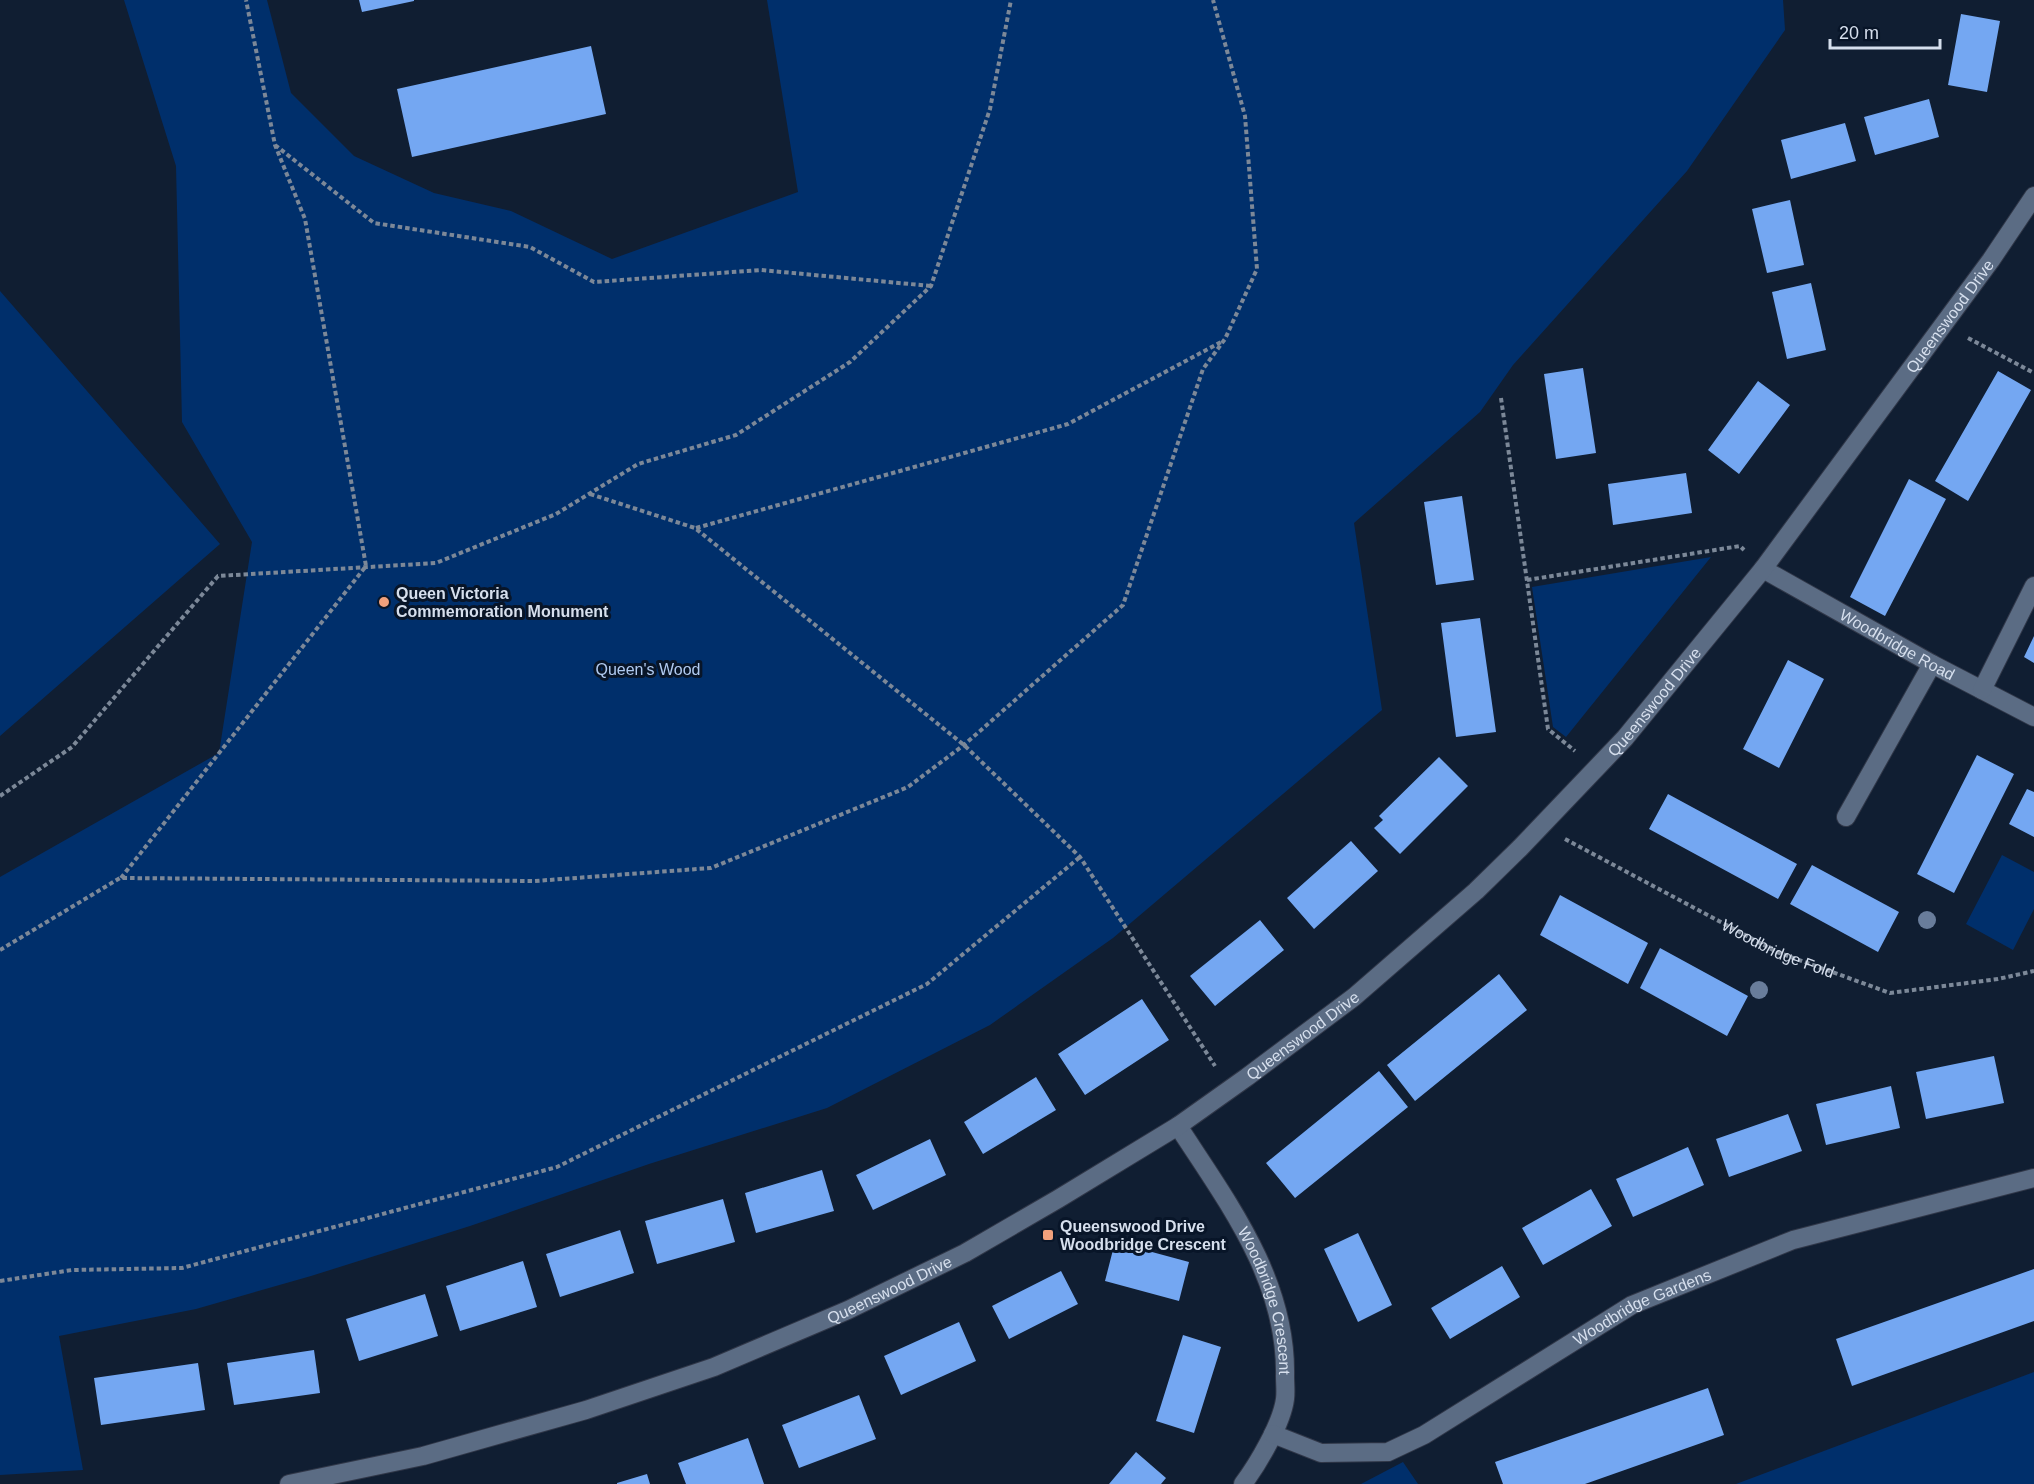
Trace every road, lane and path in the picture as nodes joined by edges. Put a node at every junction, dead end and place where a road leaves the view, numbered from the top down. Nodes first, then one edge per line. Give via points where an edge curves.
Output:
1 (246, 0) edge
2 (1011, 0) edge
3 (1213, 0) edge
4 (275, 145) junction
5 (2034, 196) edge
6 (931, 286) junction
7 (1943, 325) junction
8 (1225, 339) junction
9 (2034, 373) edge
10 (1501, 398) dead end
11 (589, 494) junction
12 (695, 528) junction
13 (366, 566) junction
14 (1763, 569) junction
15 (1527, 580) junction
16 (2034, 586) edge
17 (1932, 664) junction
18 (1982, 690) junction
19 (2034, 717) edge
20 (964, 745) junction
21 (1596, 769) junction
22 (0, 796) edge
23 (1846, 817) dead end
24 (1541, 826) junction
25 (1080, 857) junction
26 (120, 878) junction
27 (0, 950) edge
28 (2034, 971) edge
29 (1230, 1089) junction
30 (1178, 1126) junction
31 (2034, 1178) edge
32 (0, 1281) edge
33 (1273, 1434) junction
34 (289, 1484) edge
35 (1243, 1484) edge

1 - 4 path
2 - 6 path via 990,109
3 - 8 path via 1245,116 1257,269
4 - 6 path via 374,223 530,247 594,282 761,270
4 - 13 path via 305,219
5 - 7 street, Queenswood Drive
6 - 11 path via 850,362 736,435 638,464
7 - 9 path
7 - 14 street, Queenswood Drive
8 - 12 path via 1068,424
8 - 20 path via 1203,369 1123,605
10 - 15 path
11 - 12 path
11 - 13 path via 556,514 436,563
12 - 20 path
13 - 22 path via 218,576 72,747
13 - 26 path
14 - 15 path via 1740,546
14 - 17 street, Woodbridge Road
14 - 21 street, Queenswood Drive
15 - 21 path via 1548,729
16 - 18 street
17 - 18 street, Woodbridge Road
17 - 23 street
18 - 19 street, Woodbridge Road
20 - 25 path
20 - 26 path via 908,787 711,868 536,881
21 - 24 street, Queenswood Drive
24 - 28 path, Woodbridge Fold via 1777,952 1890,993
24 - 29 street, Queenswood Drive via 1476,891 1354,997
25 - 29 path
25 - 32 path via 927,984 557,1167 182,1268 72,1270
26 - 27 path
29 - 30 street, Queenswood Drive
30 - 33 street, Woodbridge Crescent via 1243,1227 1279,1314 1286,1354 1285,1400
30 - 34 street, Queenswood Drive via 965,1253 848,1310 714,1367 530,1427 423,1456
31 - 33 street, Woodbridge Gardens via 1793,1240 1632,1305 1424,1435 1388,1452 1321,1453
33 - 35 street, Woodbridge Crescent

